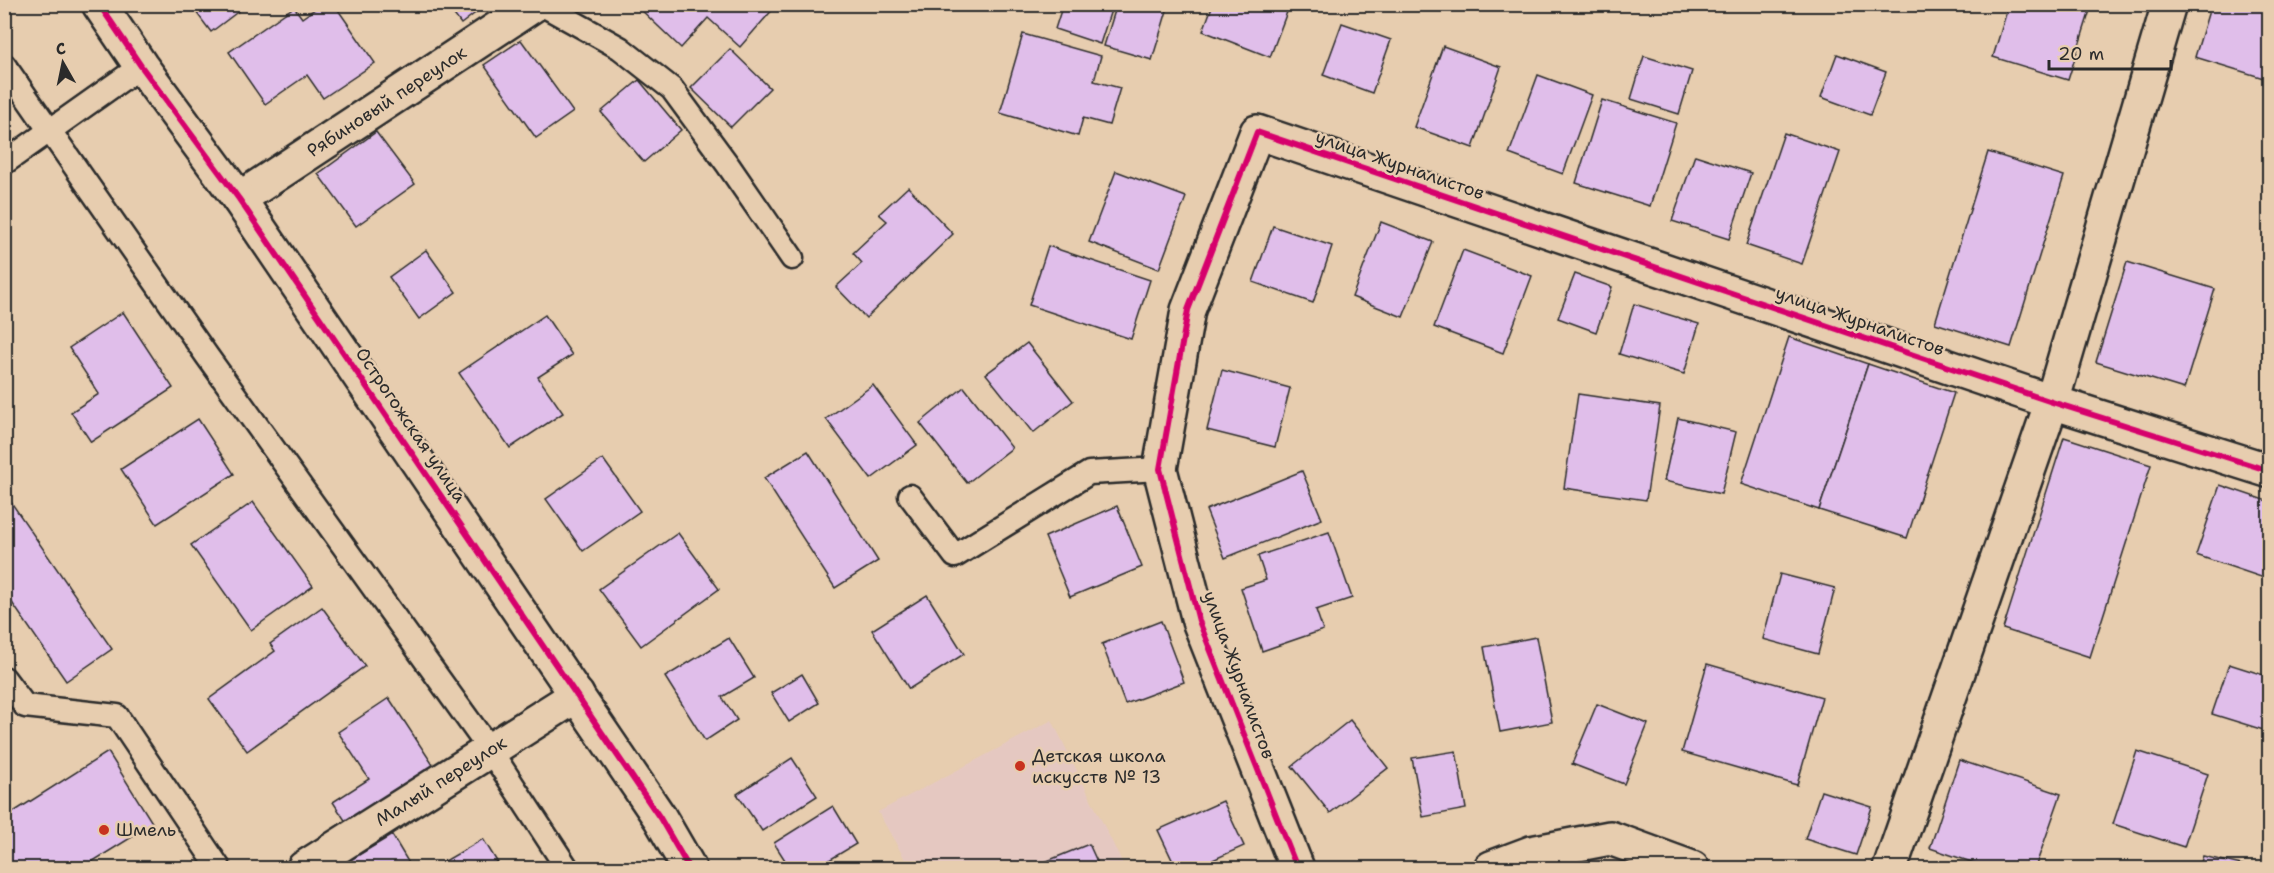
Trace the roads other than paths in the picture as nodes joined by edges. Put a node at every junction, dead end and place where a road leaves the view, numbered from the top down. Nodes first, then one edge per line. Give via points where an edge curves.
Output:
1 (99, 4) edge
2 (536, 4) edge
3 (541, 4) edge
4 (2169, 4) edge
5 (4, 65) edge
6 (141, 66) junction
7 (50, 130) junction
8 (4, 163) edge
9 (239, 199) junction
10 (792, 258) dead end
11 (2052, 402) junction
12 (1160, 469) junction
13 (2270, 471) edge
14 (910, 496) dead end
15 (4, 678) edge
16 (577, 695) junction
17 (490, 750) junction
18 (219, 868) edge
19 (304, 868) edge
20 (567, 868) edge
21 (689, 868) edge
22 (1298, 868) edge
23 (1491, 868) edge
24 (1692, 868) edge
25 (1890, 868) edge

1 - 6 street, Острогожская улица
2 - 9 street, Рябиновый переулок
3 - 10 lane via 620,48 672,89
4 - 11 street
5 - 7 lane
6 - 7 lane
6 - 9 street, Острогожская улица
7 - 8 lane
7 - 17 lane
9 - 16 street, Острогожская улица
11 - 12 street, улица Журналистов via 1257,132 1188,310
11 - 13 street, улица Журналистов
11 - 25 street
12 - 14 lane via 1089,473 955,555
12 - 22 street, улица Журналистов via 1199,621
15 - 18 lane via 25,706 117,716
16 - 17 street, Малый переулок
16 - 21 street, Острогожская улица
17 - 19 street, Малый переулок
17 - 20 lane
23 - 24 street via 1531,853 1610,838

